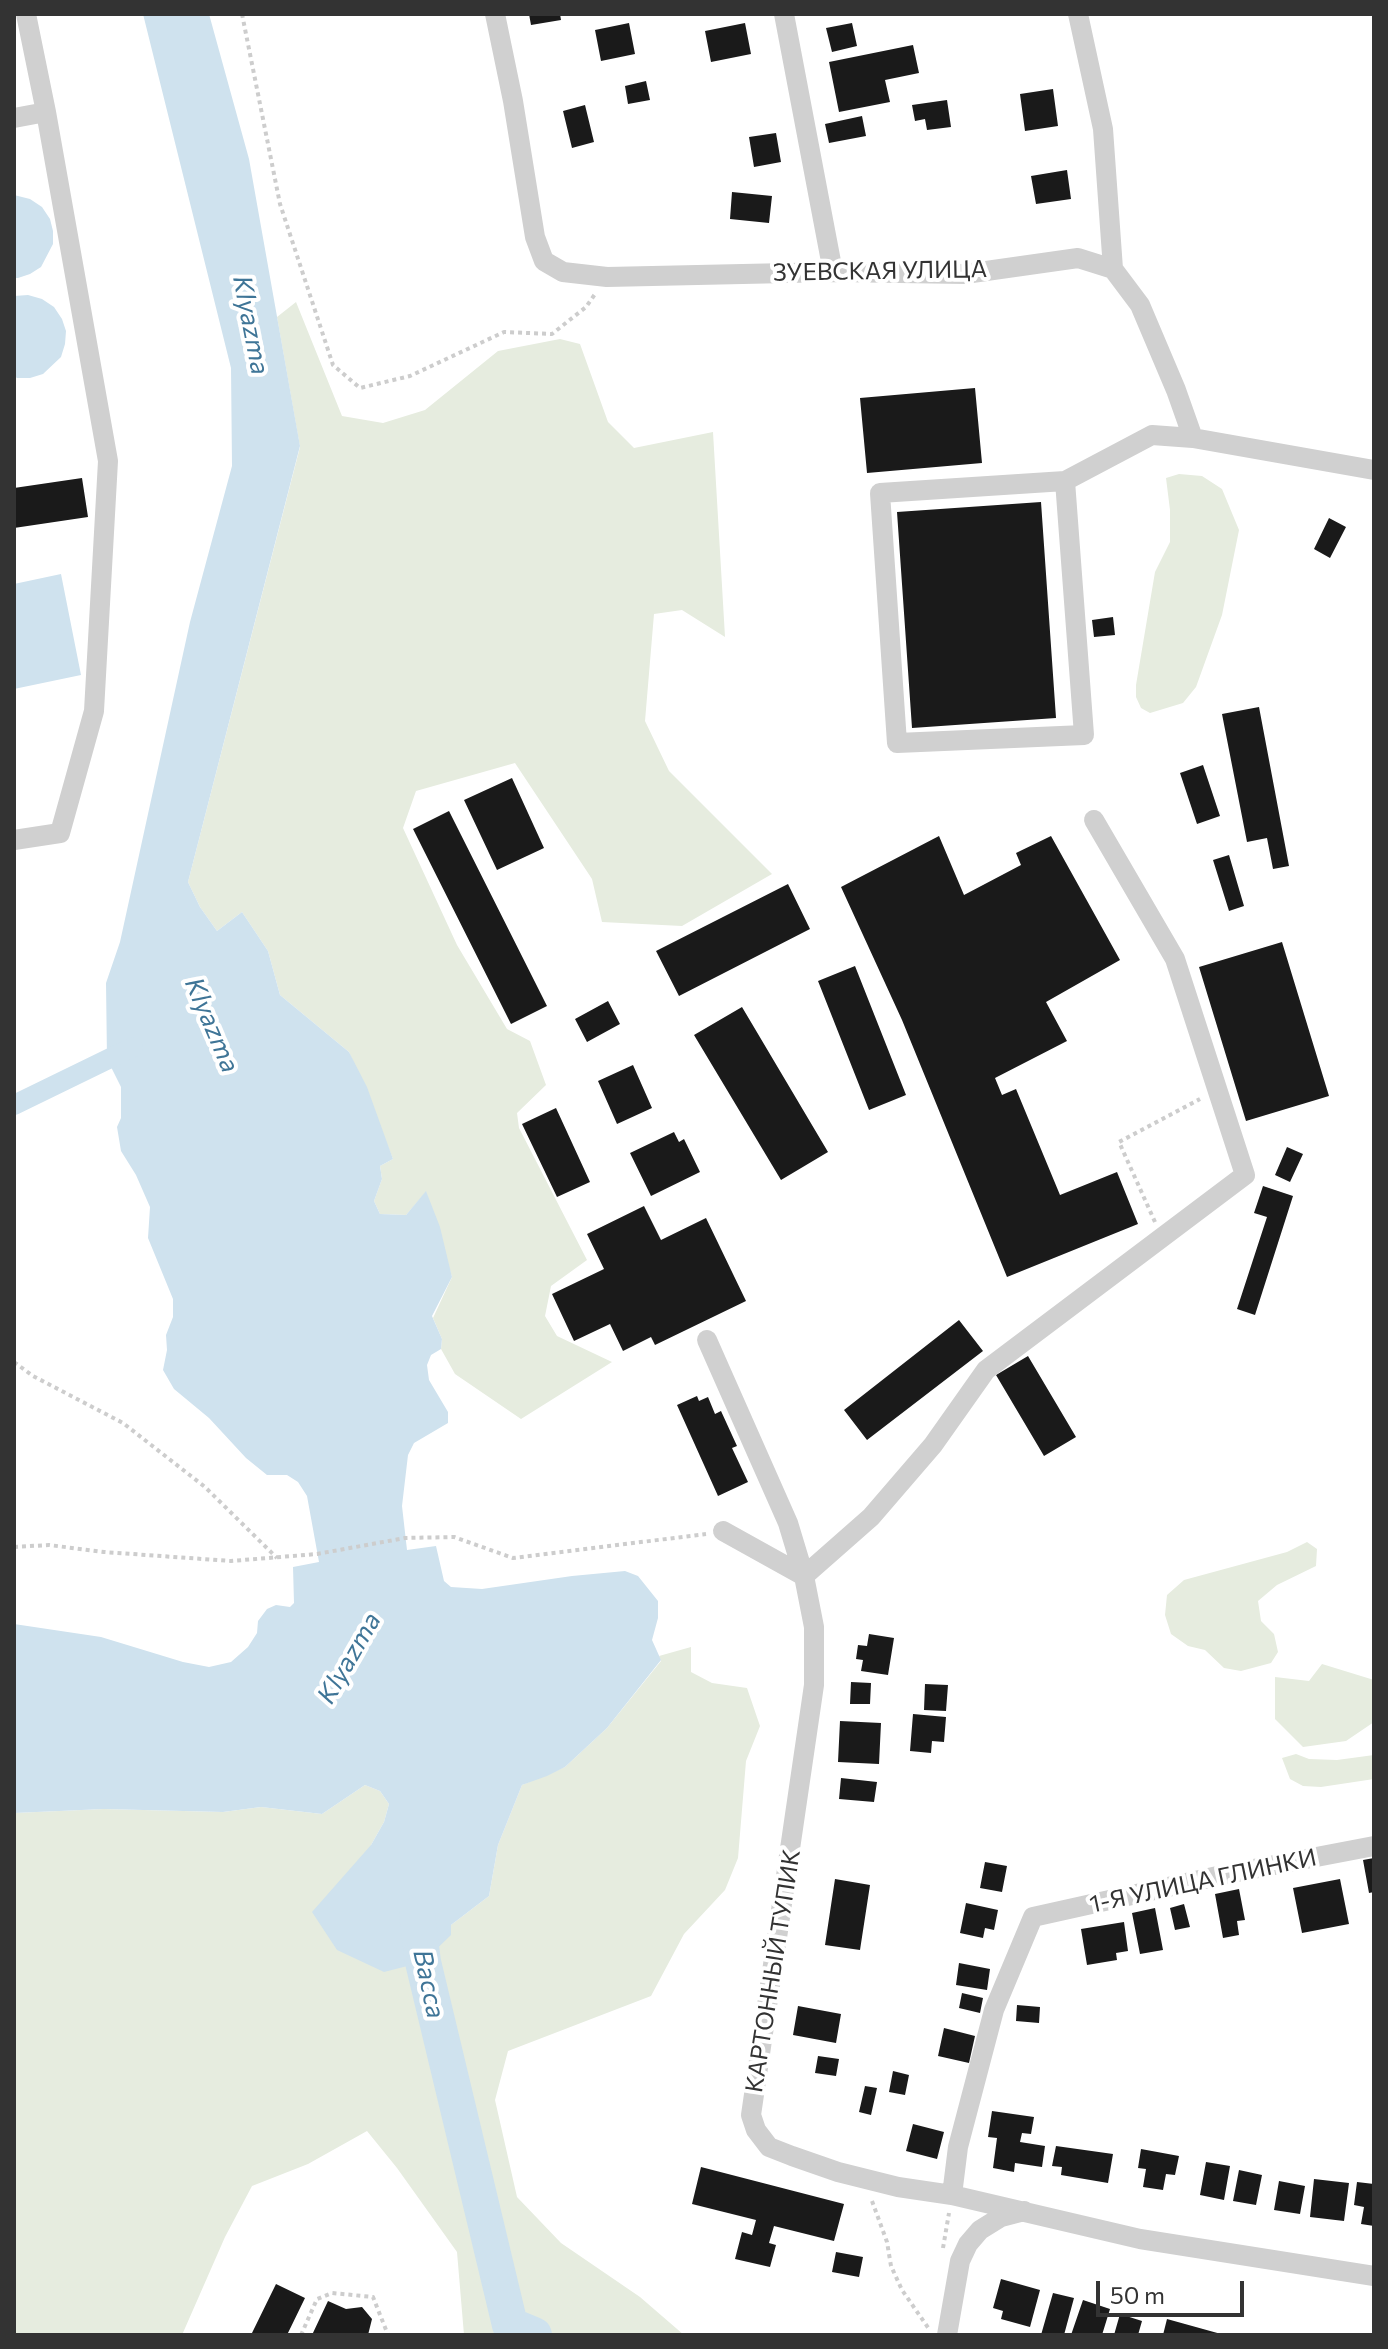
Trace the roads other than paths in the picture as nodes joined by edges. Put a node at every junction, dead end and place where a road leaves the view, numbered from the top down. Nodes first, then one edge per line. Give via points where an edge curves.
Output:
1 (26, 14) edge
2 (495, 14) edge
3 (784, 14) edge
4 (1078, 14) edge
5 (46, 112) junction
6 (14, 118) edge
7 (1113, 269) junction
8 (833, 272) junction
9 (1193, 438) junction
10 (1374, 470) edge
11 (1065, 481) junction
12 (1094, 820) dead end
13 (14, 840) edge
14 (707, 1340) dead end
15 (723, 1531) road end
16 (804, 1576) junction
17 (1374, 1846) edge
18 (952, 2195) junction
19 (1024, 2211) junction
20 (1374, 2276) edge
21 (938, 2332) edge

1 - 5 street
2 - 8 street, ЗУЕВСКАЯ УЛИЦА via 535,237 544,261 563,272 607,277
3 - 8 street
4 - 7 street via 1103,129
5 - 6 street
5 - 13 street via 108,461 94,711 60,833
7 - 8 street, ЗУЕВСКАЯ УЛИЦА via 1078,258 965,274
7 - 9 street via 1140,305
9 - 10 street
9 - 11 street via 1152,435
11 - 11 street via 1084,735 897,743 880,493
12 - 16 street via 1175,959 1245,1175 986,1370 933,1445 871,1517
14 - 16 street, КАРТОННЫЙ ТУПИК via 788,1523
15 - 16 street
16 - 18 street, КАРТОННЫЙ ТУПИК via 814,1627 814,1685 751,2115 769,2147 898,2187
17 - 18 street, 1-Я УЛИЦА ГЛИНКИ via 1033,1917 994,2010 958,2147
18 - 19 street, КАРТОННЫЙ ТУПИК
19 - 20 street, КАРТОННЫЙ ТУПИК via 1140,2239
19 - 21 street via 1001,2217 968,2244

